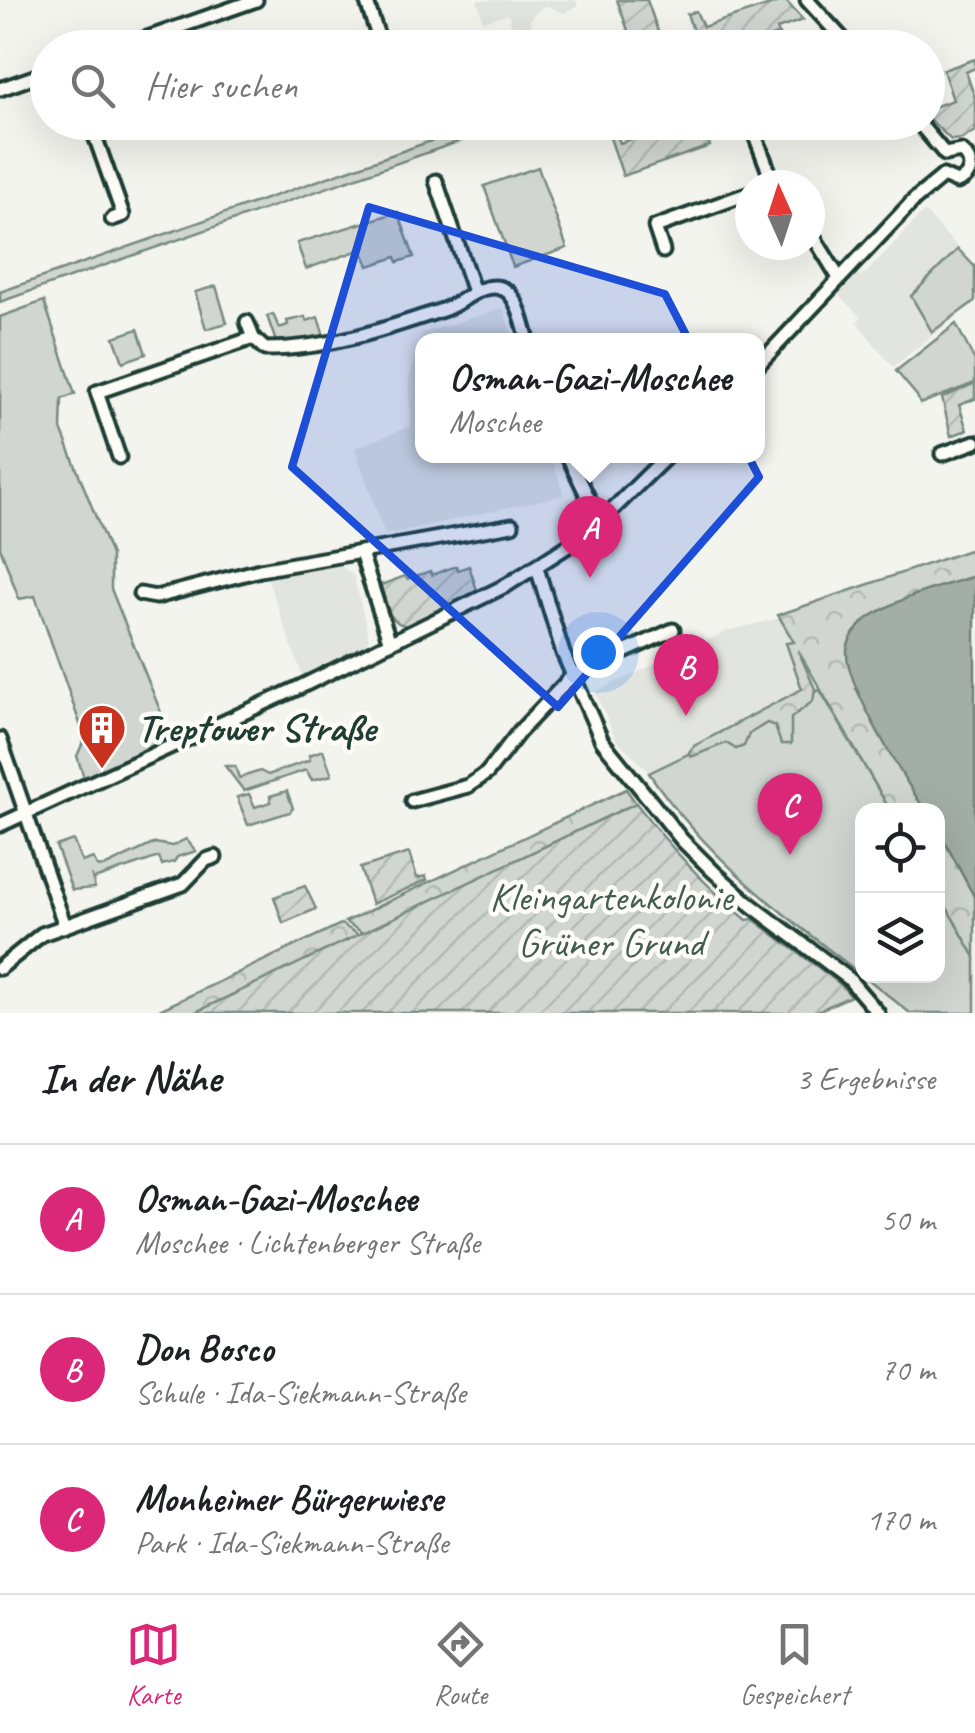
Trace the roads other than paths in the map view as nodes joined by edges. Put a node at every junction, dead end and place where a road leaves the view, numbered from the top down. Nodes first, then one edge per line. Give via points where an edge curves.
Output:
1 (256, 0) edge
2 (366, 0) edge
3 (807, 0) edge
4 (170, 30) edge
5 (376, 30) edge
6 (834, 30) edge
7 (30, 78) edge
8 (0, 89) edge
9 (96, 140) edge
10 (757, 140) edge
11 (933, 140) edge
12 (975, 143) edge
13 (945, 154) junction
14 (964, 154) junction
15 (768, 170) edge
16 (943, 176) junction
17 (436, 182) dead end
18 (971, 182) edge
19 (735, 198) edge
20 (112, 218) dead end
21 (663, 251) dead end
22 (825, 256) edge
23 (839, 278) junction
24 (474, 292) junction
25 (247, 322) dead end
26 (525, 333) edge
27 (252, 338) junction
28 (765, 357) edge
29 (975, 442) edge
30 (942, 454) dead end
31 (119, 457) dead end
32 (571, 463) edge
33 (660, 463) edge
34 (600, 522) junction
35 (512, 525) dead end
36 (361, 552) junction
37 (537, 568) junction
38 (140, 594) dead end
39 (674, 630) dead end
40 (390, 643) junction
41 (573, 675) junction
42 (0, 739) edge
43 (412, 801) dead end
44 (27, 812) junction
45 (0, 825) edge
46 (215, 858) dead end
47 (65, 926) junction
48 (0, 968) edge
49 (878, 1013) edge

1 - 4 street
2 - 5 street
3 - 6 street
7 - 8 street
9 - 20 street via 123,215
10 - 15 street
11 - 13 street
12 - 14 street
13 - 14 street
13 - 16 street via 939,164
14 - 18 street
16 - 18 street
16 - 23 street
17 - 24 street
19 - 21 street via 655,227
22 - 23 street
23 - 28 street
24 - 26 street via 505,289
24 - 27 street via 457,305 357,338 266,350
25 - 27 street
27 - 31 street via 97,392
29 - 30 street
32 - 34 street
33 - 34 street
34 - 37 street
35 - 36 street
36 - 38 street via 156,597
36 - 40 street
37 - 40 street
37 - 41 street
39 - 41 street
40 - 44 street
41 - 43 street via 487,773 468,786
41 - 49 street via 602,740 682,840 751,906 848,978
42 - 44 street
44 - 45 street
44 - 47 street
46 - 47 street via 183,884
47 - 48 street via 42,934

